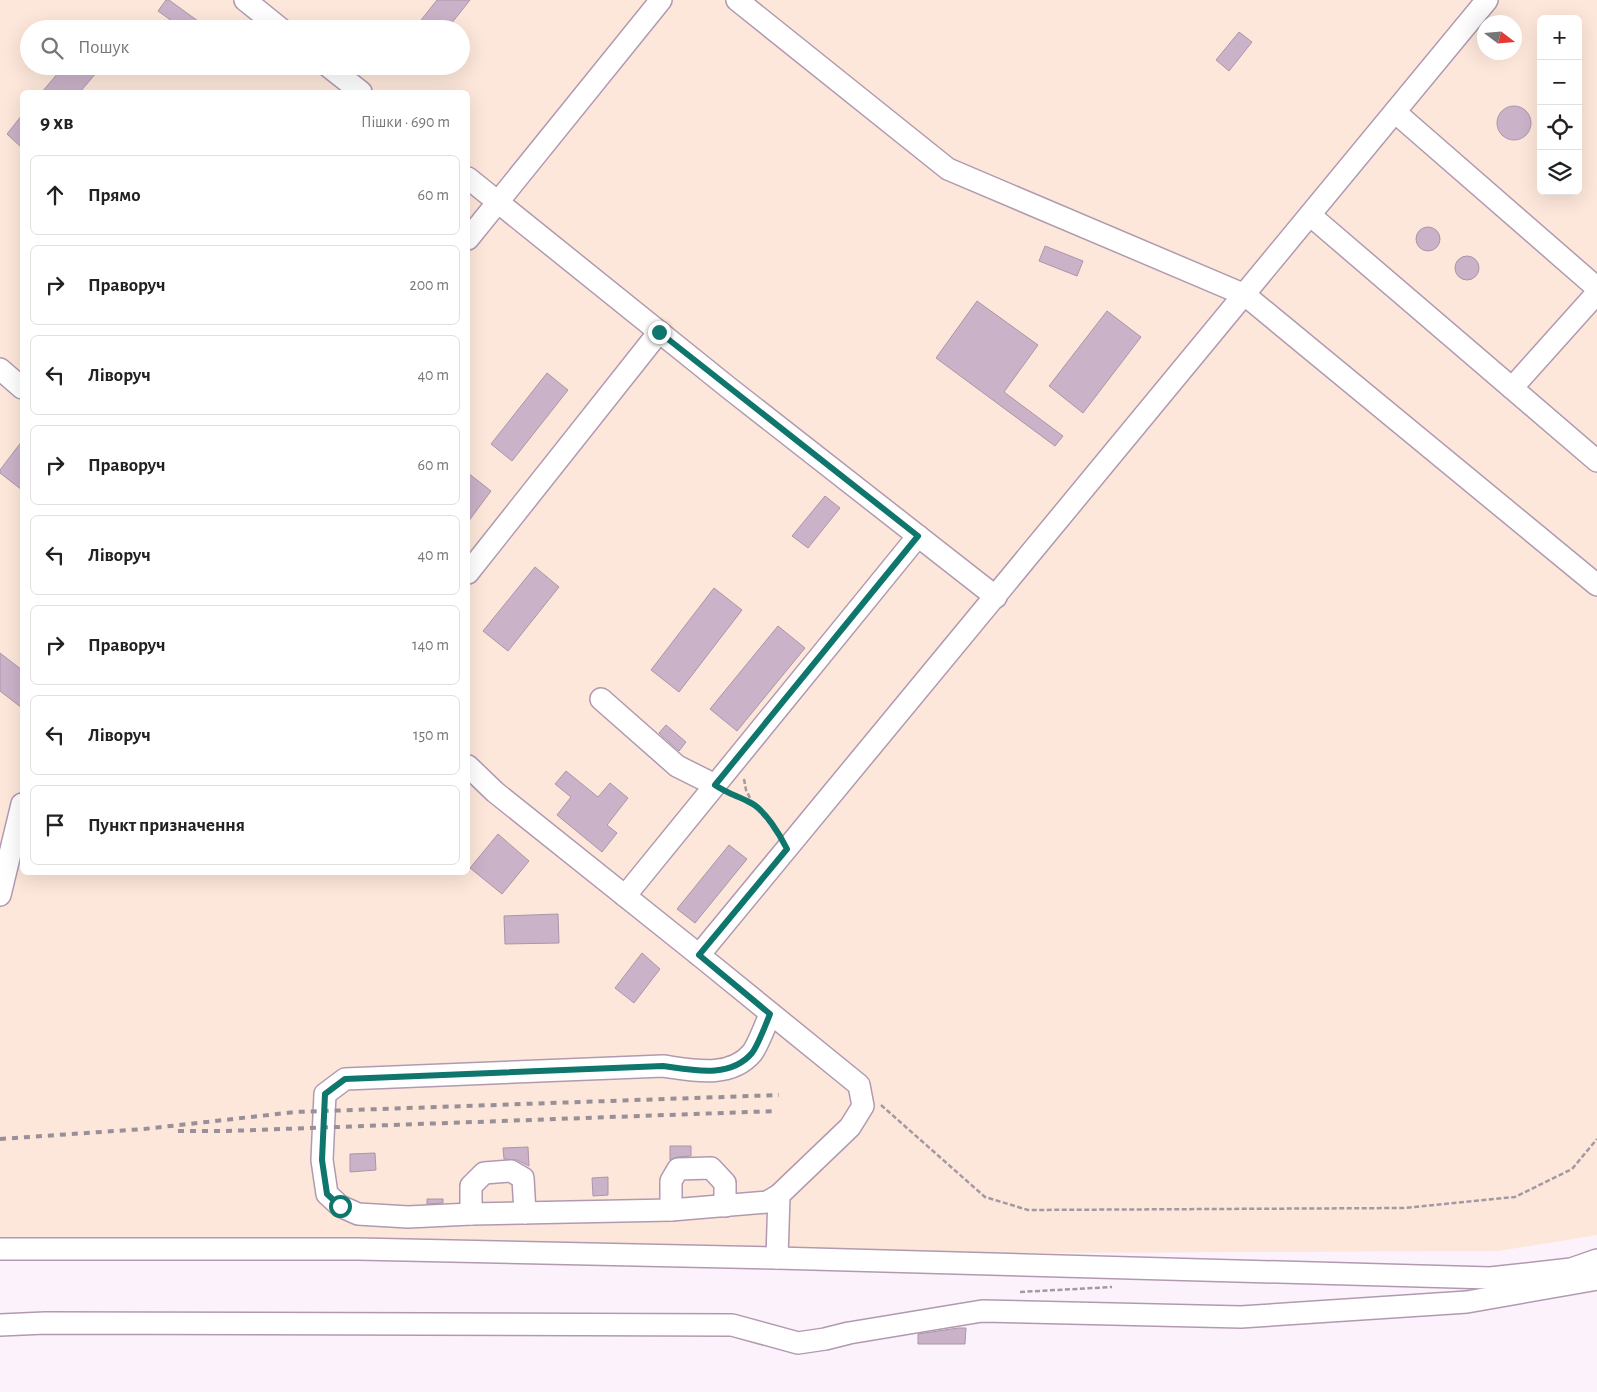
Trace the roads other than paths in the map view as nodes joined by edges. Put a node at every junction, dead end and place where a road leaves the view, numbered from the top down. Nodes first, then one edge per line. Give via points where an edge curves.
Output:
1 (246, 0) edge
2 (661, 0) edge
3 (737, 0) edge
4 (1487, 0) edge
5 (270, 20) edge
6 (339, 75) edge
7 (358, 90) edge
8 (1396, 112) junction
9 (470, 180) edge
10 (498, 203) junction
11 (1310, 215) junction
12 (470, 237) edge
13 (1597, 288) edge
14 (1597, 293) edge
15 (1244, 295) junction
16 (659, 332) junction
17 (0, 369) edge
18 (20, 386) edge
19 (1512, 388) junction
20 (1597, 461) edge
21 (918, 536) junction
22 (470, 570) edge
23 (1597, 584) edge
24 (996, 597) junction
25 (601, 699) dead end
26 (470, 768) edge
27 (715, 785) junction
28 (20, 812) edge
29 (0, 895) edge
30 (625, 896) junction
31 (699, 955) junction
32 (770, 1014) junction
33 (778, 1195) junction
34 (725, 1206) junction
35 (671, 1210) junction
36 (525, 1212) junction
37 (471, 1214) junction
38 (0, 1249) edge
39 (776, 1258) junction
40 (1597, 1260) edge
41 (1597, 1278) edge
42 (0, 1325) edge

1 - 5 lane
2 - 10 lane
3 - 15 lane via 948,169
4 - 8 lane
6 - 7 lane
8 - 11 lane
8 - 13 lane
9 - 10 lane
10 - 12 lane
10 - 16 lane
11 - 15 lane
11 - 19 lane
14 - 19 lane
15 - 23 lane
15 - 24 lane
16 - 21 lane
16 - 22 lane
17 - 18 lane
19 - 20 lane
21 - 24 lane
21 - 27 lane
24 - 31 lane
25 - 27 lane via 677,766
26 - 30 lane via 495,792
27 - 30 lane
28 - 29 lane
30 - 31 lane
31 - 32 lane
32 - 33 lane via 859,1085 863,1106 850,1127
32 - 37 lane via 752,1053 723,1070 663,1066 345,1079 325,1094 322,1160 327,1194 340,1206 366,1215
33 - 34 lane via 768,1202
33 - 39 lane
34 - 35 lane
34 - 35 lane via 725,1183 710,1168 678,1169 671,1181
35 - 36 lane
36 - 37 lane
36 - 37 lane via 523,1178 511,1171 484,1173 471,1186
38 - 39 lane via 358,1249
39 - 40 lane via 1490,1278 1572,1269
41 - 42 lane via 1467,1302 1241,1317 982,1311 798,1343 732,1325

